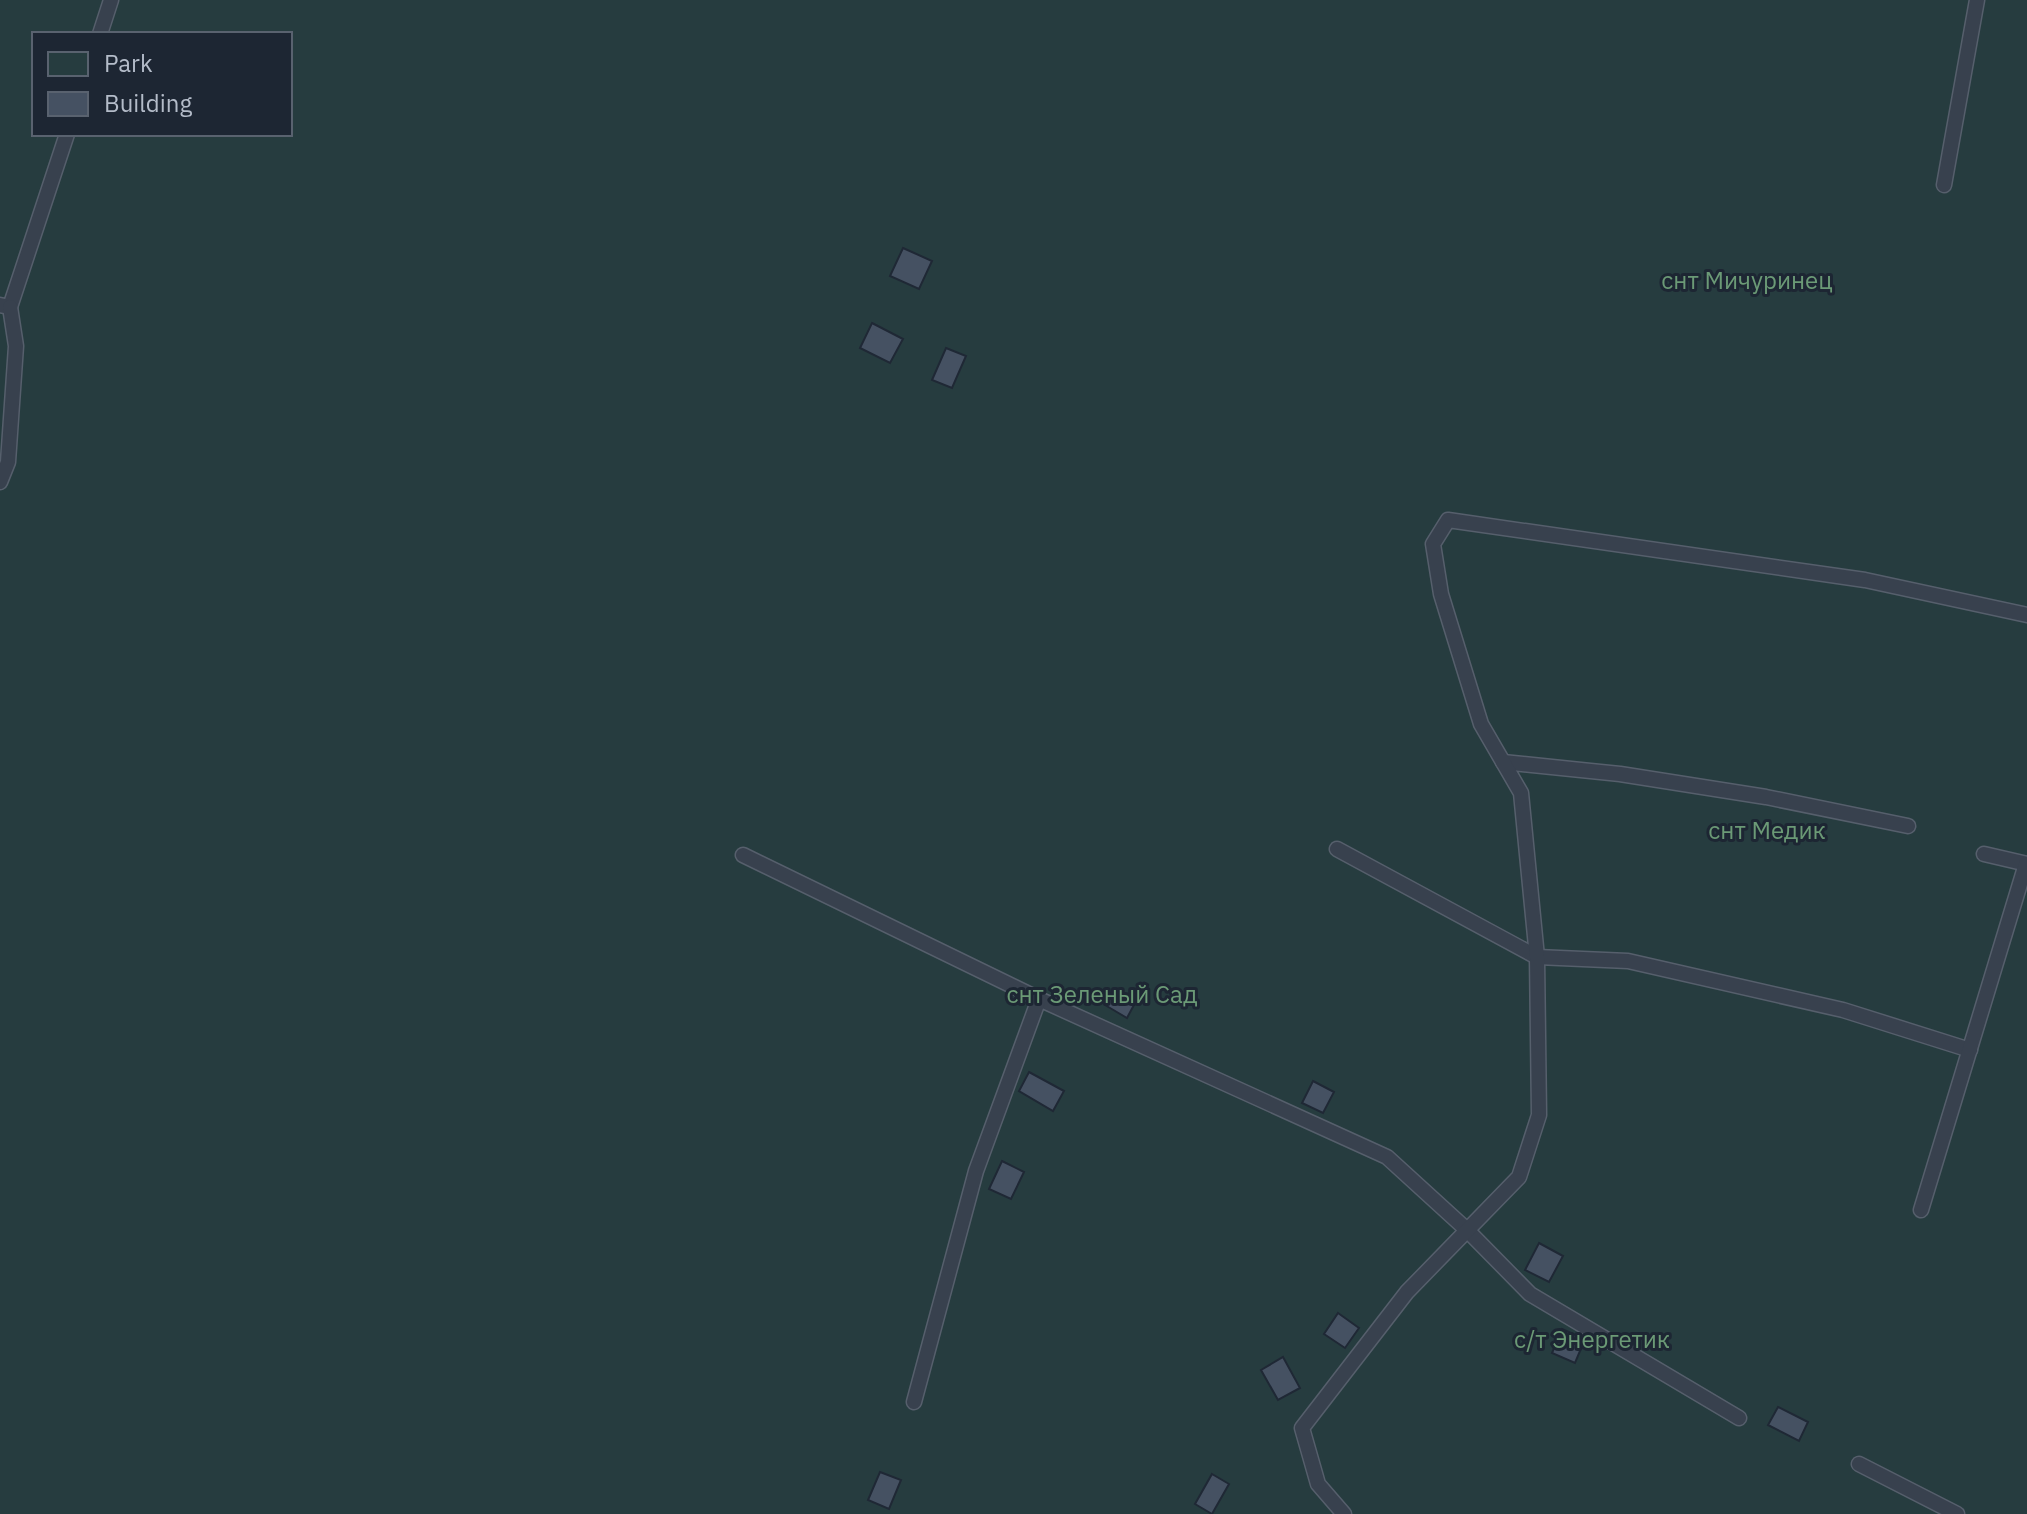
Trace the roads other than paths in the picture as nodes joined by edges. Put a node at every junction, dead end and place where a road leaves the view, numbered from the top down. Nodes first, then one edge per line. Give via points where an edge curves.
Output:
1 (111, 0) edge
2 (1977, 0) edge
3 (101, 32) edge
4 (66, 136) edge
5 (1944, 185) dead end
6 (5, 306) edge
7 (0, 482) edge
8 (2027, 615) edge
9 (1503, 762) junction
10 (1908, 826) dead end
11 (1337, 849) dead end
12 (1984, 854) dead end
13 (743, 855) dead end
14 (2027, 864) edge
15 (1537, 957) junction
16 (1039, 999) junction
17 (1970, 1050) junction
18 (1921, 1210) dead end
19 (1467, 1230) junction
20 (914, 1402) dead end
21 (1739, 1418) dead end
22 (1859, 1464) dead end
23 (1344, 1514) edge
24 (1957, 1514) edge

1 - 3 lane
2 - 5 lane
4 - 6 lane
6 - 7 lane via 16,346 8,462
8 - 9 lane via 1865,580 1448,520 1433,544 1441,594 1481,724
9 - 10 lane via 1751,794
9 - 15 lane via 1521,793
11 - 15 lane
12 - 14 lane
13 - 16 lane
14 - 17 lane
15 - 17 lane via 1628,961 1843,1010
15 - 19 lane via 1539,1115 1519,1177
16 - 19 lane via 1387,1157
16 - 20 lane via 976,1171
17 - 18 lane
19 - 21 lane via 1530,1294
19 - 23 lane via 1407,1292 1302,1428 1318,1484
22 - 24 lane

